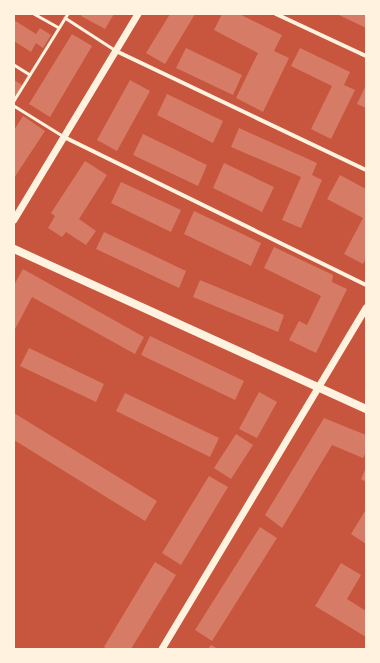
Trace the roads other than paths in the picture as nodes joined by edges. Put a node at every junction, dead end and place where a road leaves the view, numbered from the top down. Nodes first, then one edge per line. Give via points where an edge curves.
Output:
1 (34, 14) edge
2 (68, 14) edge
3 (138, 14) edge
4 (276, 14) edge
5 (65, 18) junction
6 (59, 28) junction
7 (116, 51) junction
8 (366, 56) edge
9 (14, 65) edge
10 (30, 75) junction
11 (14, 101) edge
12 (14, 106) edge
13 (64, 137) junction
14 (366, 170) edge
15 (14, 220) edge
16 (14, 249) edge
17 (366, 285) edge
18 (366, 308) edge
19 (319, 388) junction
20 (366, 409) edge
21 (162, 649) edge

1 - 6 lane
2 - 5 lane
3 - 7 street
4 - 8 street
5 - 6 lane
5 - 7 lane
6 - 10 lane
7 - 13 street
7 - 14 street
9 - 10 lane
10 - 11 lane
12 - 13 lane
13 - 15 street
13 - 17 street
16 - 19 main road
18 - 19 street
19 - 20 main road
19 - 21 street

